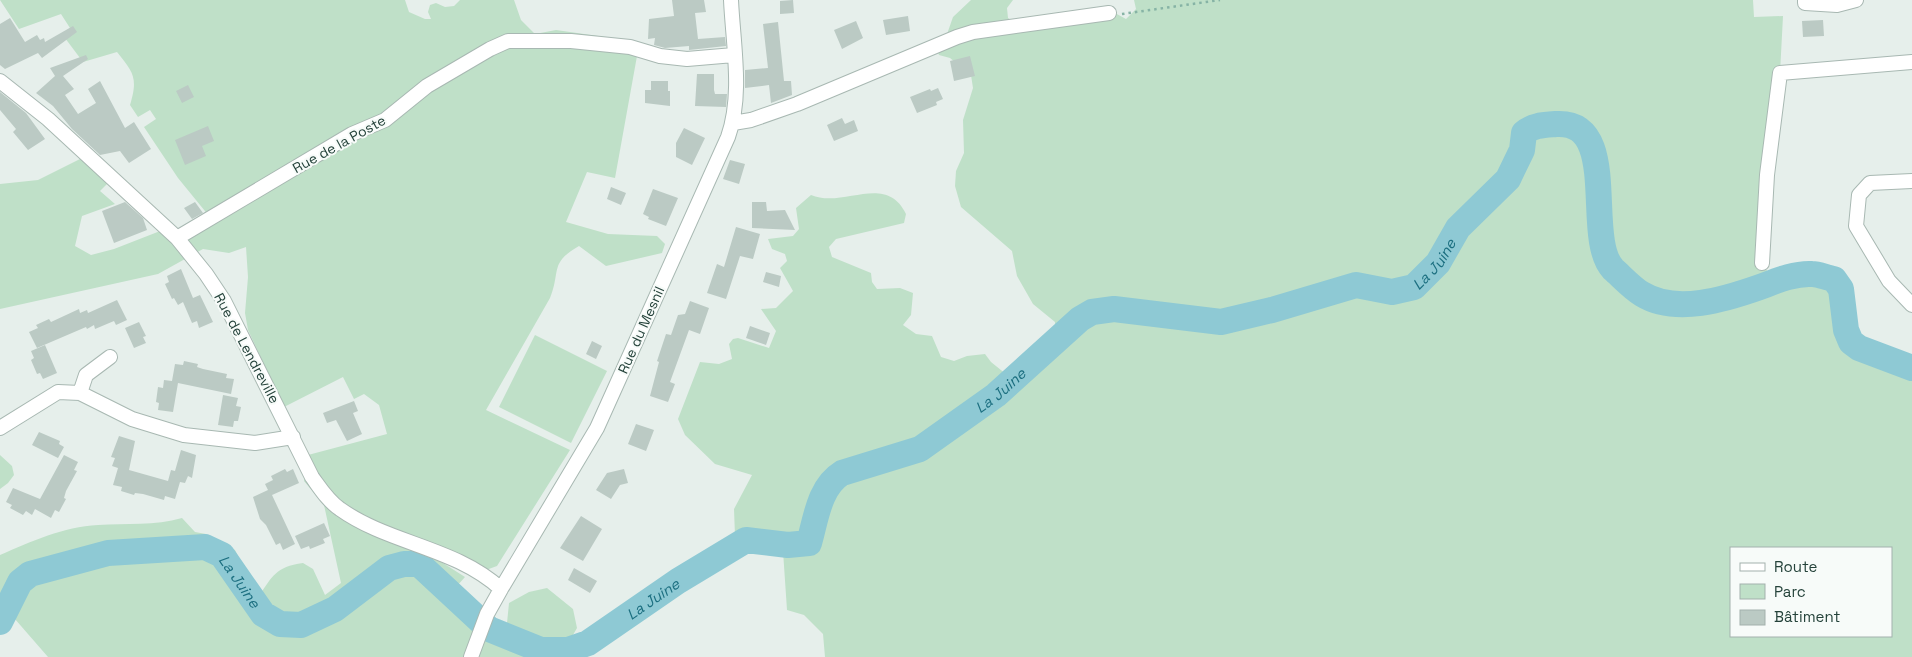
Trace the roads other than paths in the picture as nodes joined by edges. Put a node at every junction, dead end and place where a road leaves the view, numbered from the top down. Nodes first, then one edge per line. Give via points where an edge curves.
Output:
1 (731, 0) edge
2 (1805, 0) edge
3 (1856, 0) edge
4 (1109, 13) road end
5 (734, 55) junction
6 (1912, 62) edge
7 (0, 81) edge
8 (733, 123) junction
9 (1912, 181) edge
10 (177, 238) junction
11 (1762, 263) dead end
12 (1912, 305) edge
13 (110, 357) dead end
14 (80, 393) junction
15 (0, 428) edge
16 (293, 437) junction
17 (501, 589) junction
18 (472, 657) edge

1 - 5 street, Rue du Mesnil
2 - 3 street via 1805,3 1837,5
4 - 8 street via 973,32 797,104
5 - 8 street, Rue du Mesnil
5 - 10 street, Rue de la Poste via 688,59 660,56 630,47 570,41 508,41 427,86 385,120 352,134
6 - 11 street via 1780,73 1767,175
7 - 10 street, Rue de Lendreville via 40,113
8 - 17 street, Rue du Mesnil via 598,428
9 - 12 street via 1870,183 1859,195 1856,226 1889,281
10 - 16 street, Rue de Lendreville via 224,301
13 - 14 street via 86,375
14 - 15 street via 58,392
14 - 16 street via 132,419 184,435 254,443
16 - 17 street, Rue de Lendreville via 312,477 338,508 363,523 467,564
17 - 18 street, Rue du Mesnil via 487,614

